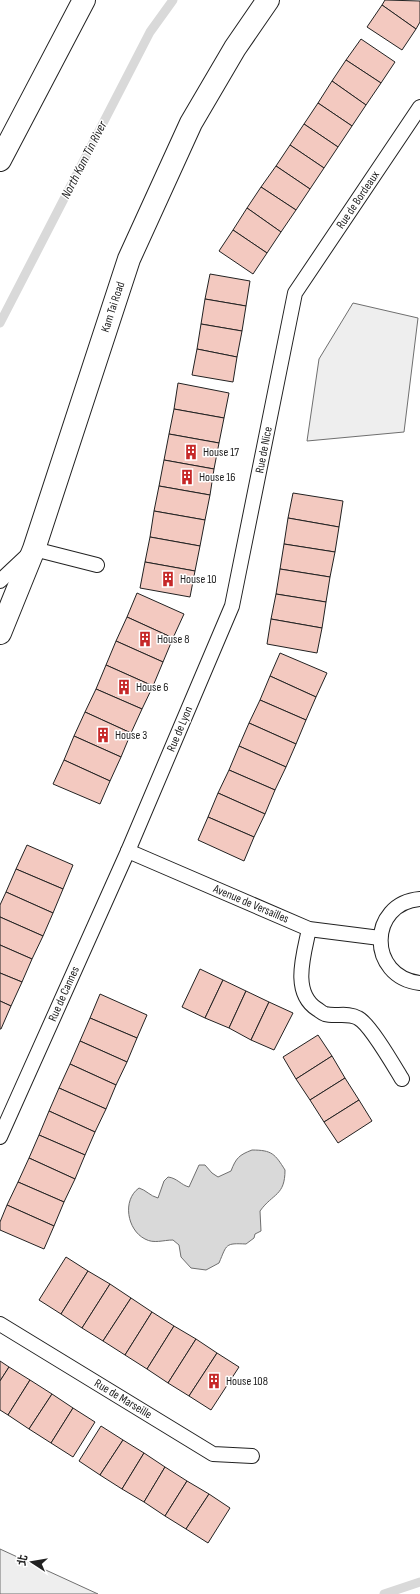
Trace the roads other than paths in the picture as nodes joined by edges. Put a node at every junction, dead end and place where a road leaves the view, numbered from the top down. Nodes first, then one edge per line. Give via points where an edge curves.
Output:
1 (84, 0) edge
2 (268, 0) edge
3 (420, 107) edge
4 (0, 160) edge
5 (295, 293) joint
6 (34, 549) junction
7 (97, 564) dead end
8 (0, 581) edge
9 (232, 606) joint
10 (0, 633) edge
11 (128, 851) junction
12 (420, 899) edge
13 (309, 929) junction
14 (380, 938) junction
15 (420, 983) edge
16 (402, 1080) dead end
17 (0, 1137) edge
18 (0, 1324) edge
19 (252, 1456) dead end

1 - 4 street
2 - 6 street, Kam Tai Road via 235,48 192,123 129,259
3 - 5 lane, Rue de Bordeaux
5 - 9 lane, Rue de Nice
6 - 7 lane
6 - 8 lane
6 - 10 street, Kam Tai Road
9 - 11 lane, Rue de Lyon
11 - 13 lane, Avenue de Versailles
11 - 17 lane, Rue de Cannes
12 - 14 lane via 400,904 390,913 383,924
13 - 14 lane, Avenue de Versailles
13 - 16 lane via 301,973 303,991 312,1005 324,1014 350,1015 368,1026
14 - 15 lane via 381,952 397,976
18 - 19 lane, Rue de Marseille via 213,1454

